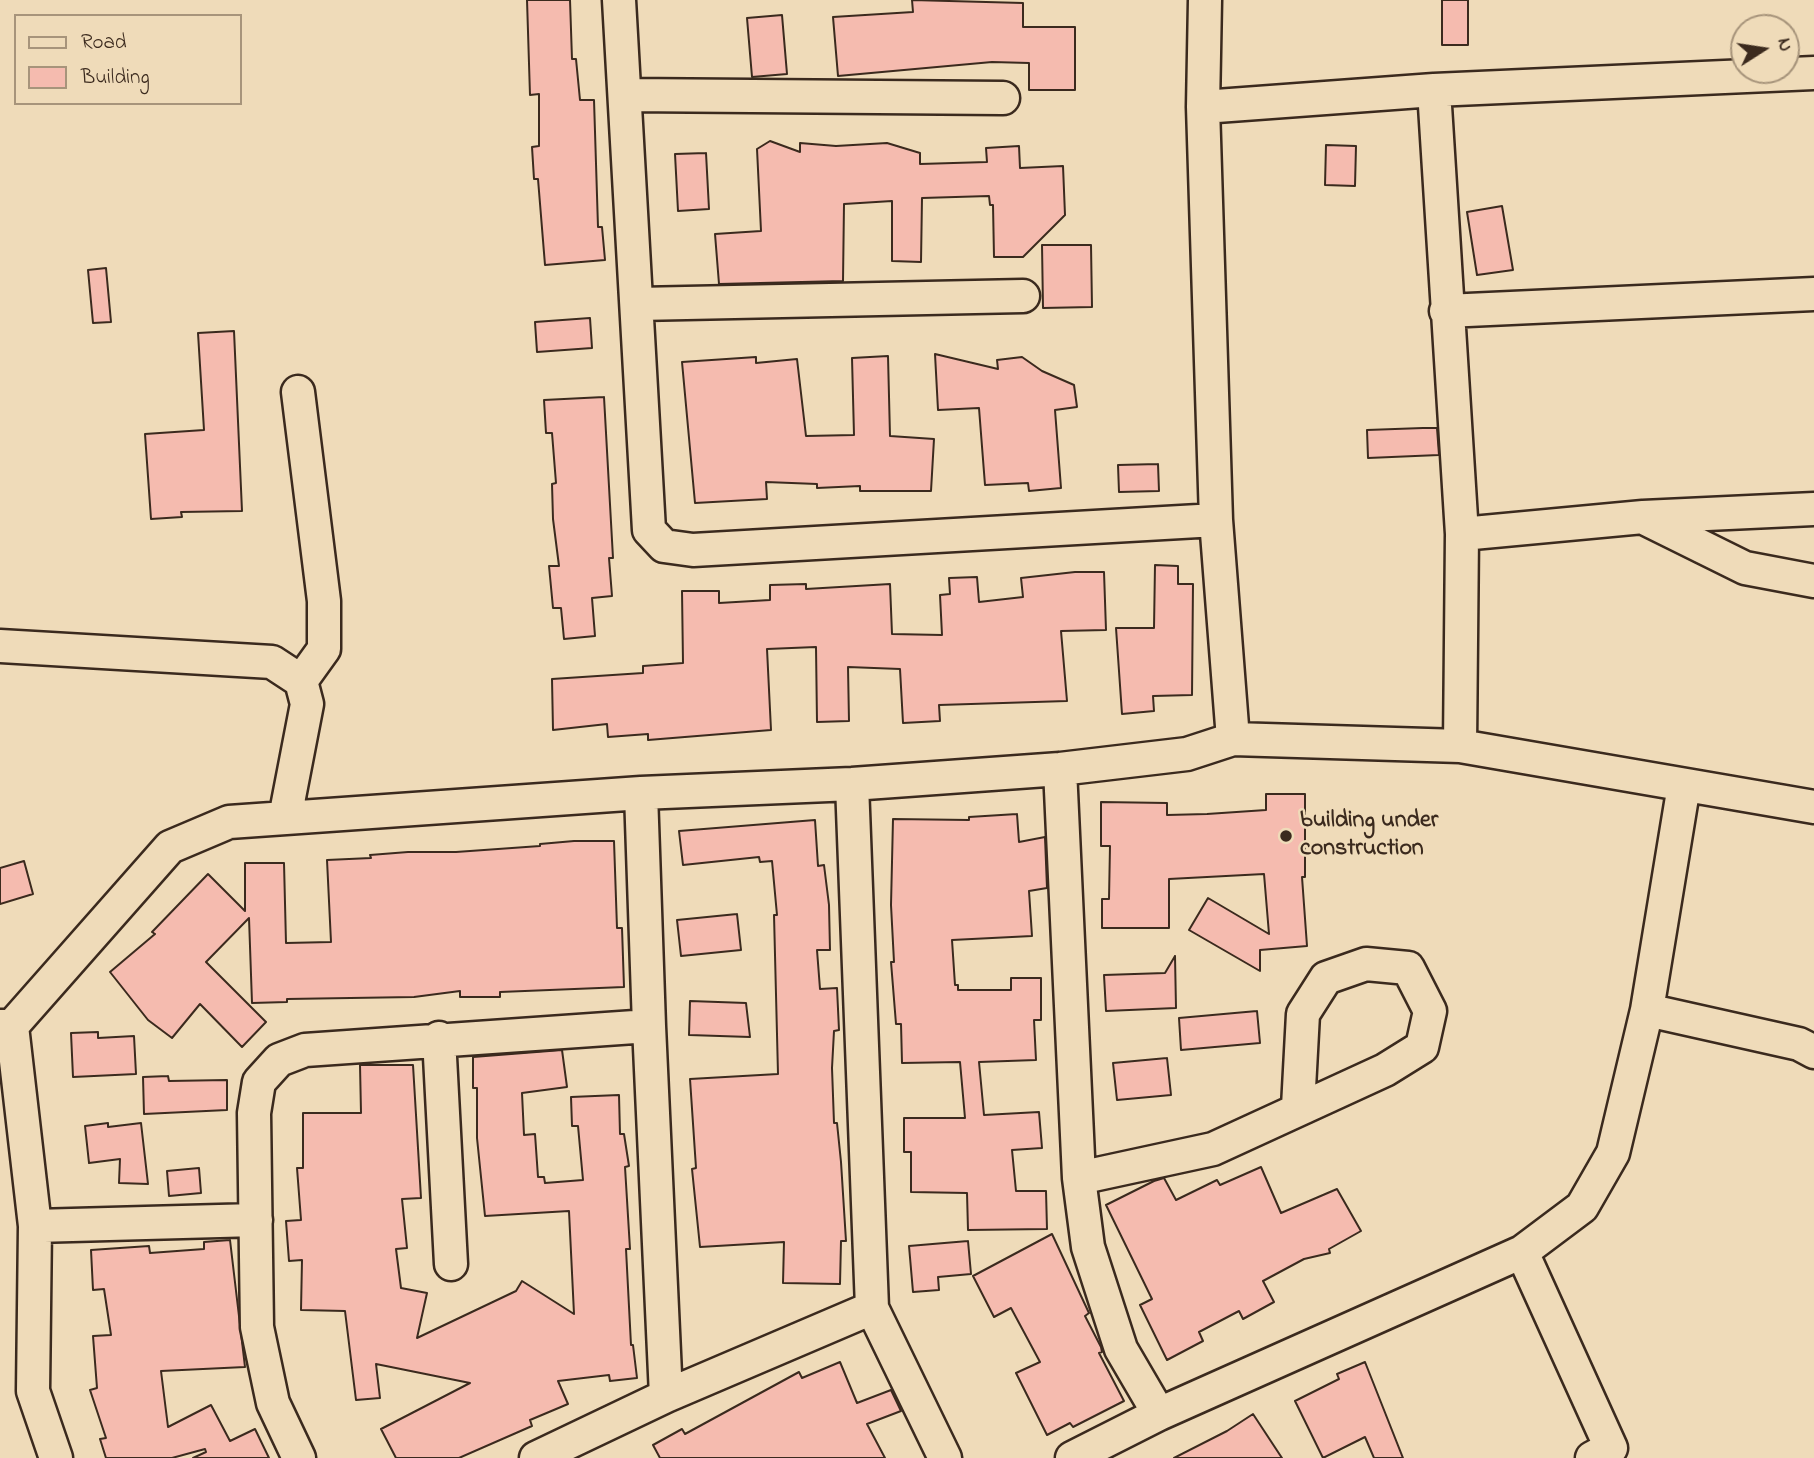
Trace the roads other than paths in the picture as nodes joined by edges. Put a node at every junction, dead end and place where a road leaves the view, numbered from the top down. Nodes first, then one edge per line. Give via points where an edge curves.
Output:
1 (619, 0) edge
2 (1205, 0) edge
3 (1814, 73) edge
4 (1434, 90) junction
5 (627, 95) junction
6 (1003, 98) dead end
7 (1203, 107) junction
8 (1814, 294) edge
9 (1023, 296) dead end
10 (638, 304) junction
11 (1447, 311) junction
12 (298, 392) dead end
13 (1814, 509) edge
14 (1643, 517) junction
15 (1216, 520) junction
16 (1462, 534) junction
17 (1814, 581) edge
18 (0, 646) edge
19 (301, 681) junction
20 (1233, 739) junction
21 (1460, 746) junction
22 (1060, 769) junction
23 (852, 783) junction
24 (1684, 785) junction
25 (641, 793) junction
26 (1814, 807) edge
27 (285, 818) junction
28 (1647, 1010) junction
29 (6, 1026) edge
30 (649, 1026) junction
31 (439, 1038) junction
32 (1814, 1052) edge
33 (1298, 1107) junction
34 (1079, 1178) junction
35 (256, 1220) junction
36 (35, 1226) junction
37 (1522, 1252) junction
38 (451, 1264) dead end
39 (872, 1308) junction
40 (666, 1396) junction
41 (1158, 1414) junction
42 (1607, 1455) edge
43 (56, 1458) edge
44 (299, 1458) edge
45 (536, 1458) edge
46 (945, 1458) edge
47 (1072, 1458) edge

1 - 5 street
2 - 7 street
3 - 4 street
4 - 7 street
4 - 11 street
5 - 6 street
5 - 10 street
7 - 15 street
8 - 11 street
9 - 10 street
10 - 15 street via 649,530 664,546 693,550
11 - 16 street
12 - 19 street via 324,601 324,649
13 - 14 street
14 - 16 street
14 - 17 street via 1745,568
15 - 20 street
16 - 21 street
18 - 19 street via 272,662
19 - 27 street via 307,704
20 - 21 street
20 - 22 street via 1187,754
21 - 24 street
22 - 23 street
22 - 34 street
23 - 25 street
23 - 39 street
24 - 26 street
24 - 28 street
25 - 27 street
25 - 30 street
27 - 29 street via 229,822 170,847
28 - 32 street via 1799,1044
28 - 37 street via 1614,1153 1582,1207
29 - 36 street
30 - 31 street
30 - 40 street
31 - 35 street via 305,1050 279,1060 259,1082 254,1113
31 - 38 street
33 - 33 street via 1385,1070 1422,1047 1430,1011 1408,968 1366,964 1326,978 1303,1014
33 - 34 street via 1213,1149
34 - 41 street via 1088,1247 1121,1349
35 - 36 street
35 - 44 street via 257,1327 273,1403
36 - 43 street via 33,1391
37 - 41 street
37 - 42 street
39 - 40 street
39 - 46 street
40 - 45 street
41 - 47 street

